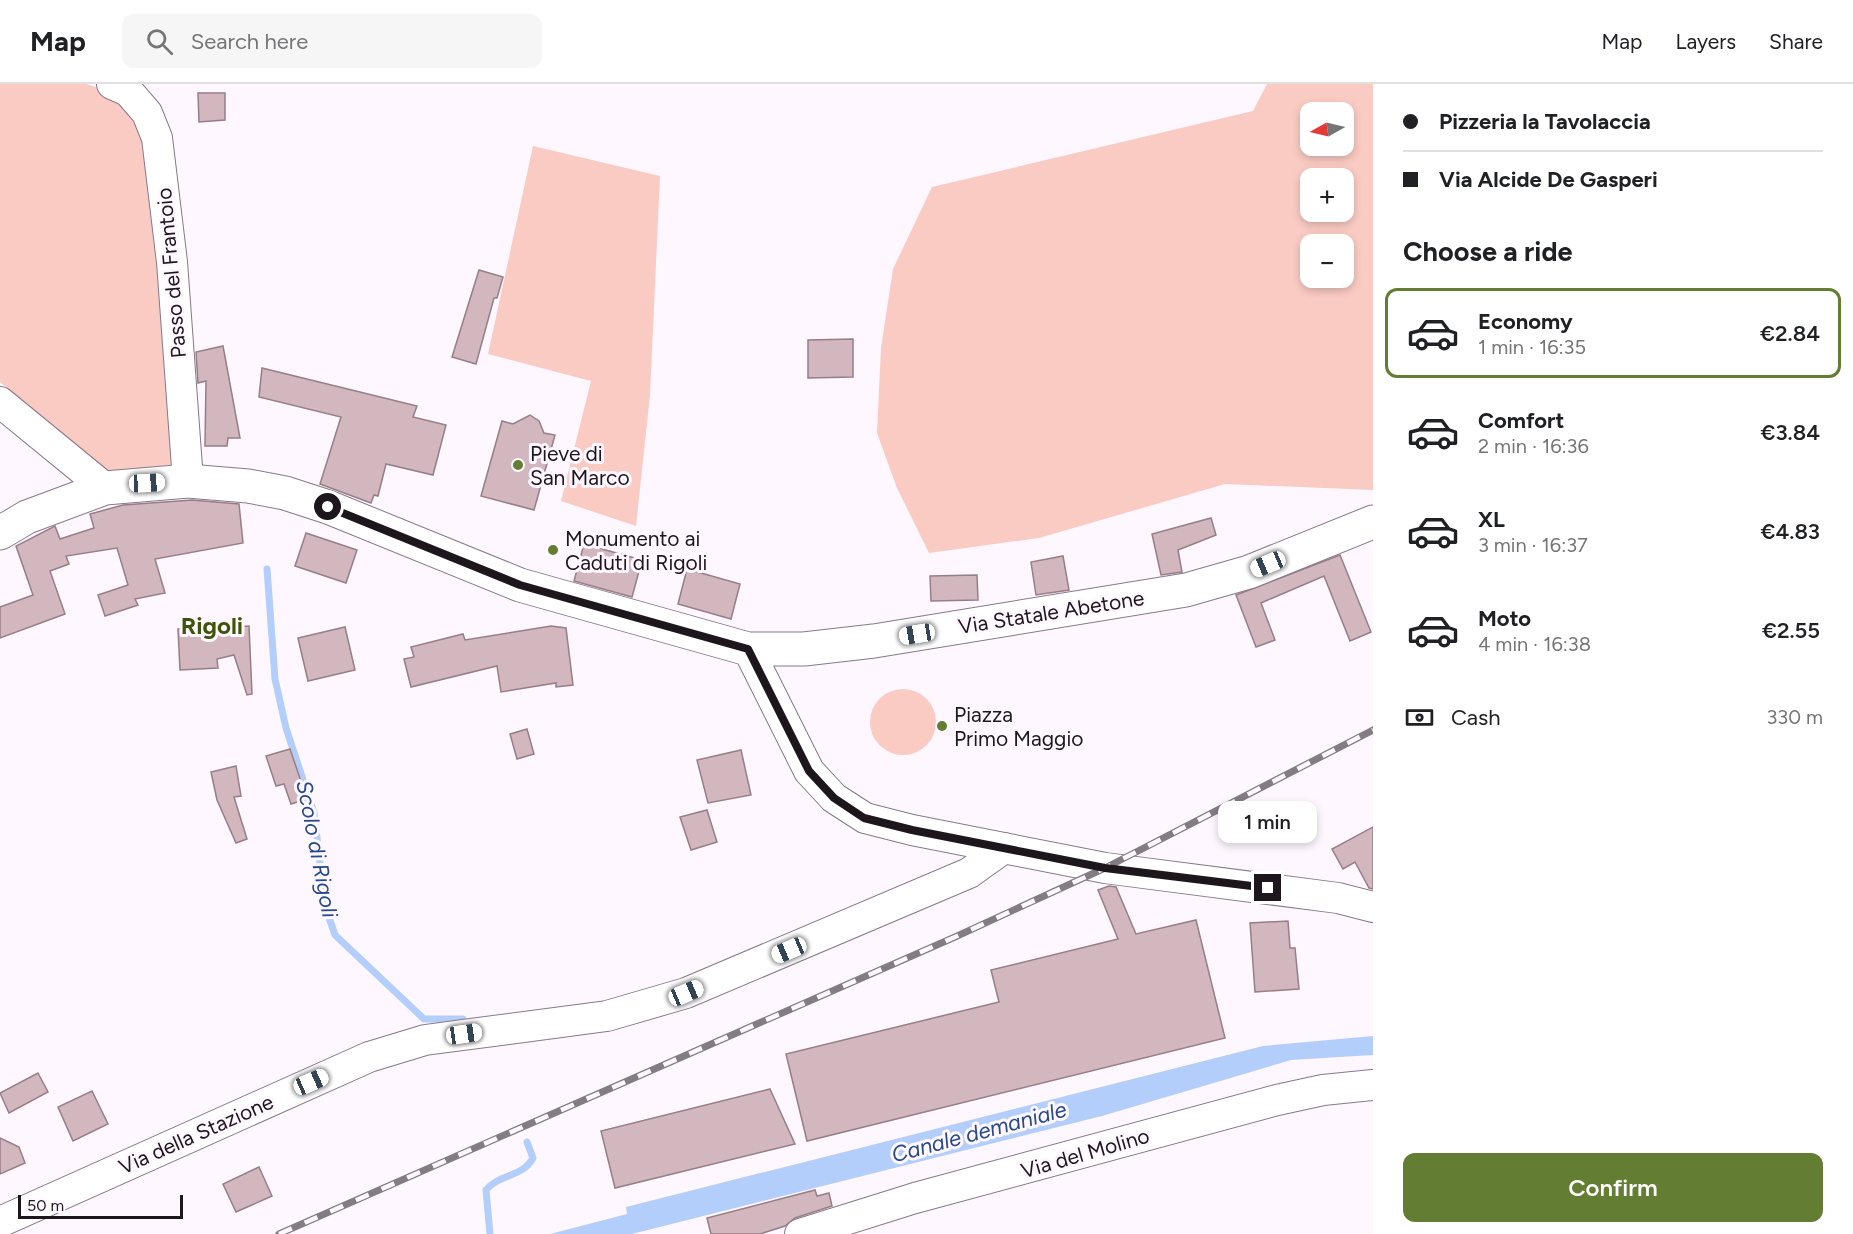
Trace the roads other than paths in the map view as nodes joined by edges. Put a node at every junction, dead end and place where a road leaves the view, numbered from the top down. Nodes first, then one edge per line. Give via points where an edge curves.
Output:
1 (112, 84) edge
2 (0, 402) edge
3 (188, 481) junction
4 (105, 488) junction
5 (1373, 522) edge
6 (0, 533) edge
7 (748, 649) junction
8 (1004, 848) junction
9 (1373, 907) edge
10 (1373, 1085) edge
11 (0, 1222) edge
12 (800, 1234) edge

1 - 3 street, Passo del Frantoio via 128,92 147,113 157,138 172,262
2 - 4 street
3 - 4 main road, Via Statale Abetone
3 - 7 main road, Via Statale Abetone via 285,493 520,585
4 - 6 main road, Via Statale Abetone via 27,517
5 - 7 main road, Via Statale Abetone via 1250,572 1186,590 874,641 804,649
7 - 8 street via 799,755 821,787 834,798 864,818
8 - 9 street via 1105,868 1338,898
8 - 11 street, Via della Stazione via 969,873 686,993 607,1016 425,1040 369,1057
10 - 12 street, Via del Molino via 1277,1100 915,1198

